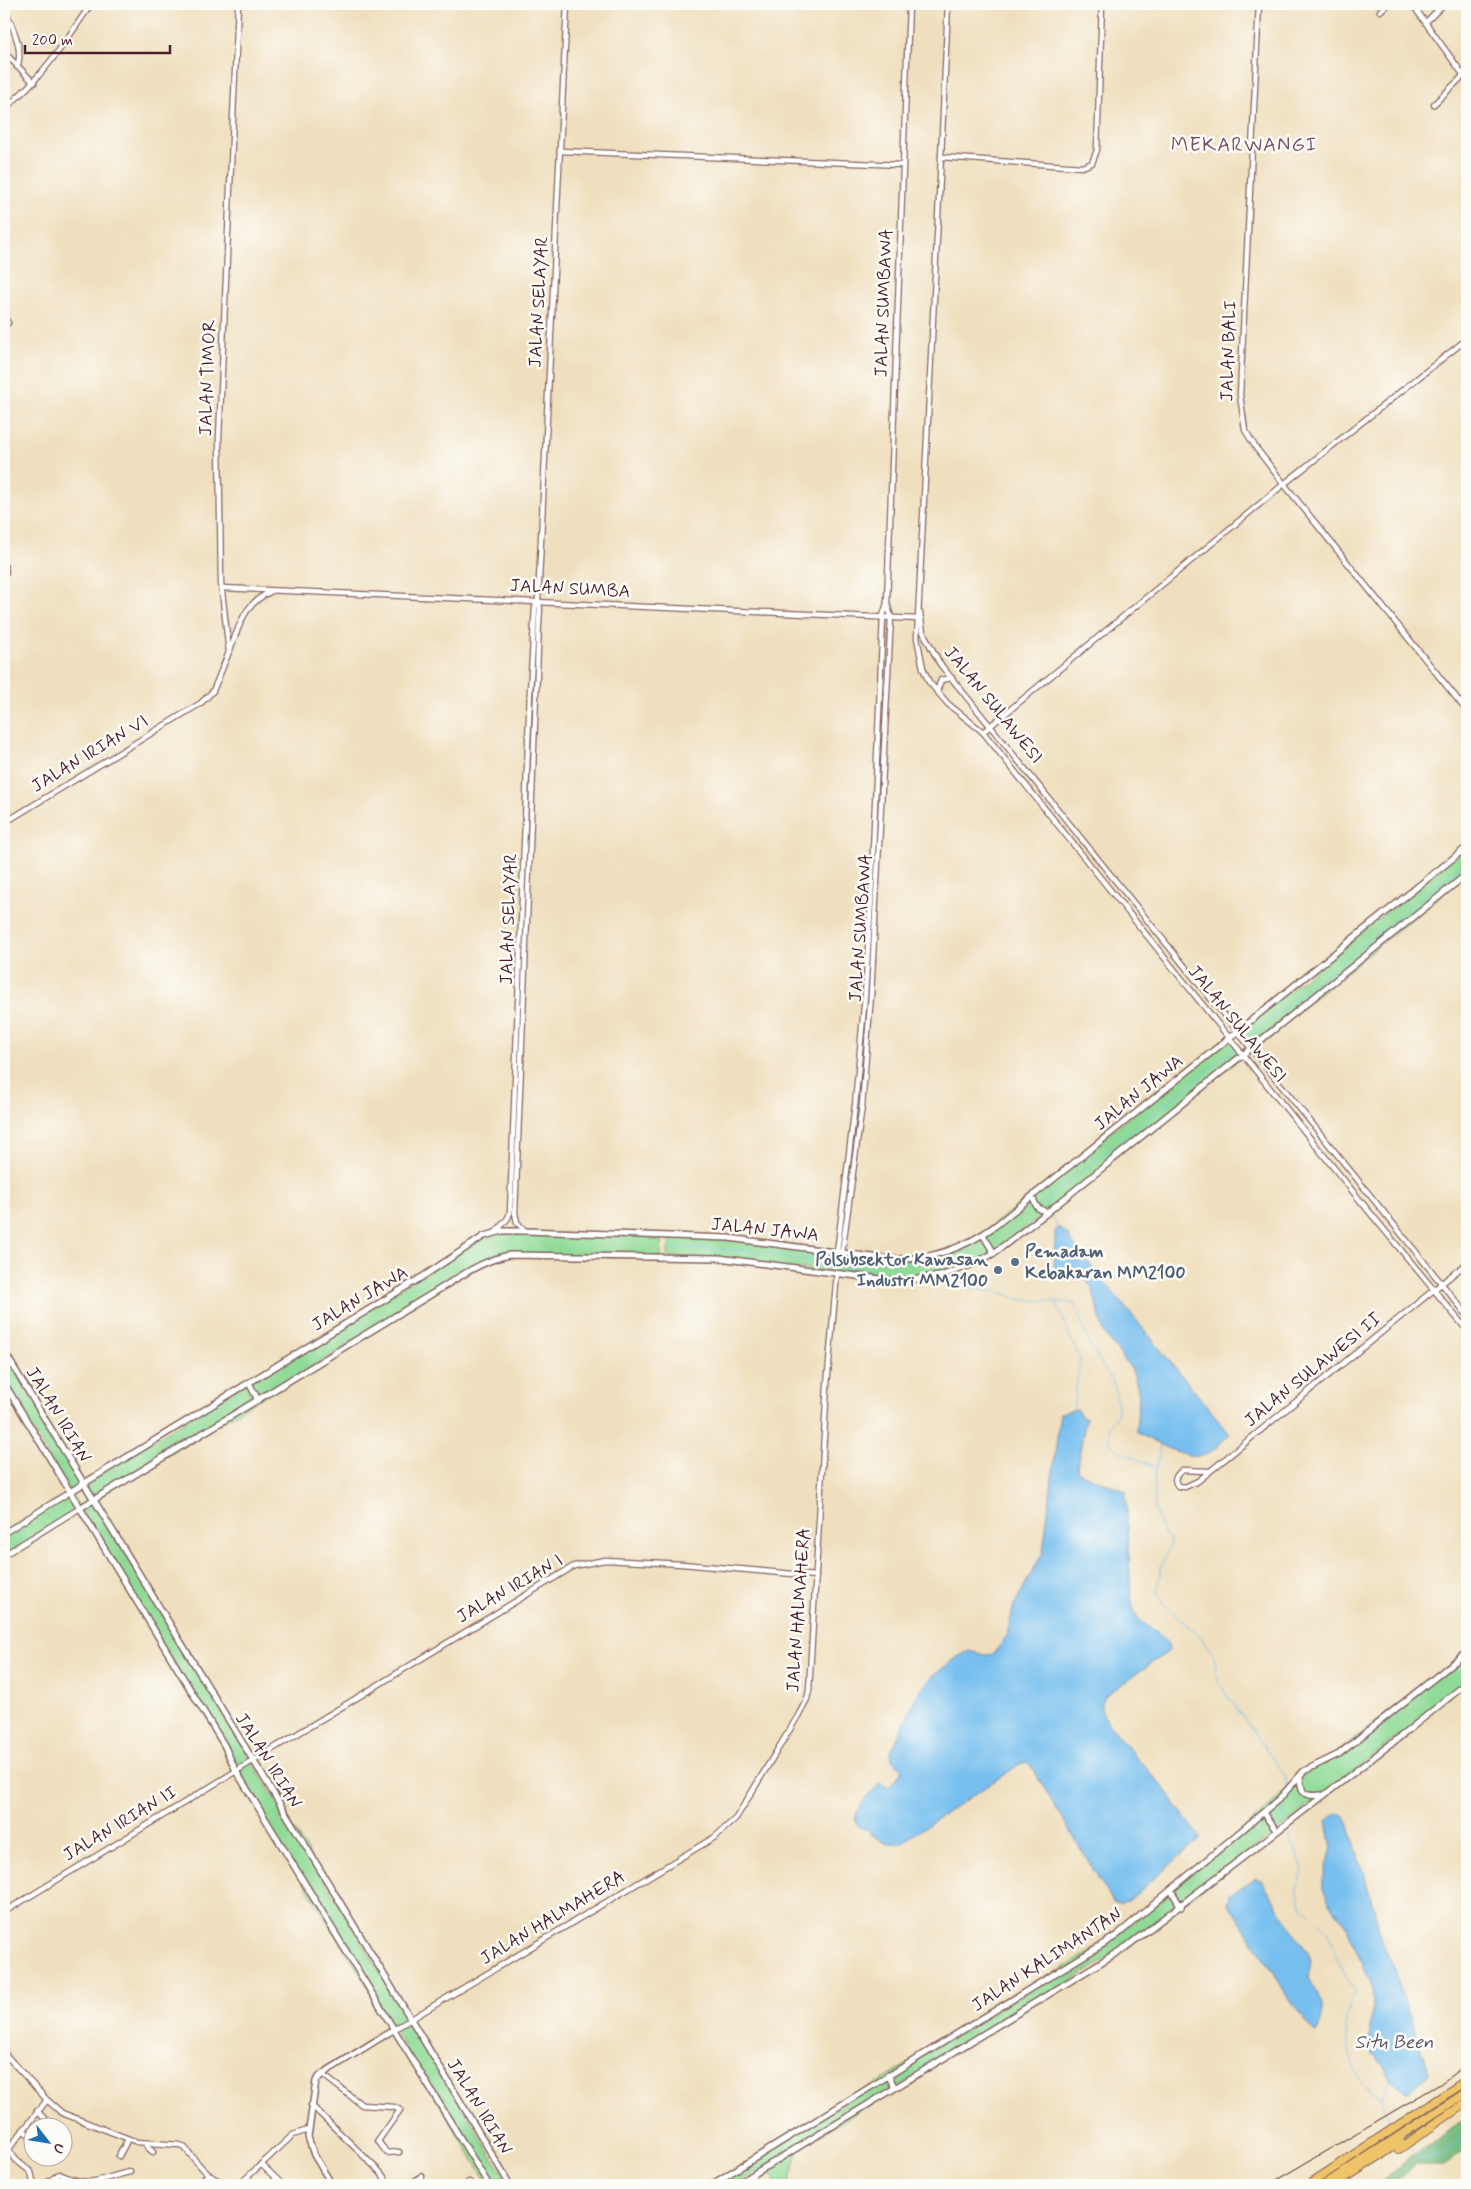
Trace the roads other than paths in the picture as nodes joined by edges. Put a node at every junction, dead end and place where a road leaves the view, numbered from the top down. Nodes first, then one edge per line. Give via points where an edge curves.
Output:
1 (91, 4) edge
2 (238, 4) edge
3 (567, 4) edge
4 (909, 4) edge
5 (948, 4) edge
6 (1102, 4) edge
7 (1259, 4) edge
8 (1388, 4) edge
9 (1412, 4) edge
10 (1444, 4) edge
11 (4, 6) edge
12 (1380, 11) dead end
13 (1426, 22) junction
14 (4, 52) edge
15 (17, 67) junction
16 (1463, 76) junction
17 (1467, 80) edge
18 (34, 83) junction
19 (1434, 104) dead end
20 (4, 109) edge
21 (560, 151) junction
22 (941, 157) junction
23 (902, 165) junction
24 (4, 317) edge
25 (8, 323) dead end
26 (1467, 339) edge
27 (1284, 484) junction
28 (4, 567) edge
29 (4, 576) edge
30 (222, 588) junction
31 (273, 590) junction
32 (538, 601) junction
33 (887, 603) junction
34 (920, 609) junction
35 (883, 616) junction
36 (891, 617) junction
37 (918, 619) junction
38 (229, 652) junction
39 (952, 678) junction
40 (937, 692) junction
41 (1467, 711) edge
42 (166, 725) joint
43 (991, 725) junction
44 (983, 732) junction
45 (4, 822) edge
46 (1467, 847) edge
47 (872, 873) junction
48 (878, 873) junction
49 (1467, 874) edge
50 (874, 898) junction
51 (1240, 1033) junction
52 (1232, 1039) junction
53 (1251, 1046) junction
54 (1242, 1053) junction
55 (513, 1192) junction
56 (1032, 1197) junction
57 (1047, 1213) junction
58 (525, 1231) junction
59 (496, 1233) junction
60 (983, 1235) junction
61 (839, 1252) junction
62 (994, 1253) junction
63 (1467, 1263) edge
64 (837, 1274) junction
65 (1442, 1284) junction
66 (1435, 1290) junction
67 (1467, 1315) edge
68 (1467, 1330) edge
69 (4, 1351) edge
70 (4, 1383) edge
71 (249, 1383) junction
72 (258, 1400) junction
73 (1208, 1471) junction
74 (83, 1484) junction
75 (70, 1492) junction
76 (93, 1500) junction
77 (80, 1508) junction
78 (4, 1533) edge
79 (4, 1555) edge
80 (816, 1576) junction
81 (1467, 1652) edge
82 (1467, 1683) edge
83 (252, 1761) junction
84 (236, 1770) junction
85 (1300, 1776) junction
86 (1322, 1795) junction
87 (1263, 1813) junction
88 (1276, 1830) junction
89 (1170, 1890) junction
90 (1181, 1907) junction
91 (4, 1912) edge
92 (411, 2019) junction
93 (393, 2030) junction
94 (4, 2053) edge
95 (322, 2074) junction
96 (888, 2075) junction
97 (1467, 2080) edge
98 (895, 2088) junction
99 (1467, 2092) edge
100 (1467, 2098) edge
101 (47, 2100) junction
102 (1467, 2102) edge
103 (311, 2105) junction
104 (37, 2112) junction
105 (34, 2116) edge
106 (42, 2116) edge
107 (22, 2130) edge
108 (308, 2130) junction
109 (128, 2139) junction
110 (147, 2143) junction
111 (8, 2150) junction
112 (153, 2152) dead end
113 (398, 2152) dead end
114 (4, 2154) edge
115 (119, 2156) dead end
116 (261, 2164) junction
117 (130, 2172) dead end
118 (208, 2175) junction
119 (422, 2176) dead end
120 (226, 2184) edge
121 (37, 2185) edge
122 (44, 2185) edge
123 (195, 2185) edge
124 (283, 2185) edge
125 (332, 2185) edge
126 (390, 2185) edge
127 (409, 2185) edge
128 (489, 2185) edge
129 (510, 2185) edge
130 (711, 2185) edge
131 (736, 2185) edge
132 (1308, 2185) edge
133 (1324, 2185) edge
134 (1334, 2185) edge
135 (1344, 2185) edge

1 - 18 street
2 - 30 street, JALAN TIMOR via 220,429
3 - 21 street, JALAN SELAYAR
4 - 23 street, JALAN SUMBAWA
5 - 22 street
6 - 22 street via 1097,150 1092,162 1082,167
7 - 27 street, JALAN BALI via 1240,403 1244,430
8 - 12 street
9 - 13 street
10 - 13 street
11 - 15 street via 16,41
13 - 16 street
14 - 15 street
15 - 18 street
16 - 17 street
16 - 19 street
18 - 20 street
21 - 23 street
21 - 32 street, JALAN SELAYAR
22 - 34 street
23 - 33 street, JALAN SUMBAWA
24 - 25 street
26 - 27 street
27 - 41 street, JALAN BALI
27 - 43 street
28 - 29 street
30 - 31 street, JALAN SUMBA
30 - 38 street, JALAN TIMOR
31 - 32 street, JALAN SUMBA
31 - 38 street via 257,599 246,611
32 - 35 street, JALAN SUMBA
32 - 55 street, JALAN SELAYAR via 535,607
33 - 35 street, JALAN SUMBAWA
33 - 36 street, JALAN SUMBAWA
34 - 37 street, JALAN SULAWESI
34 - 39 street, JALAN SULAWESI via 928,646
35 - 36 street, JALAN SUMBA
35 - 47 street, JALAN SUMBAWA
36 - 37 street, JALAN SUMBA
36 - 48 street, JALAN SUMBAWA
37 - 40 street, JALAN SULAWESI via 919,653 923,668
38 - 42 street, JALAN TIMOR via 219,680 208,698
39 - 40 street via 941,680
39 - 43 street, JALAN SULAWESI
40 - 44 street, JALAN SULAWESI
42 - 45 street, JALAN IRIAN VI
43 - 44 street
43 - 51 street, JALAN SULAWESI
44 - 52 street, JALAN SULAWESI
46 - 51 street, JALAN JAWA
47 - 48 street
47 - 50 street, JALAN SUMBAWA
48 - 50 street, JALAN SUMBAWA
49 - 53 street, JALAN JAWA
50 - 61 street, JALAN SUMBAWA via 862,1106
51 - 52 street, JALAN JAWA
51 - 53 street, JALAN SULAWESI
52 - 54 street, JALAN SULAWESI
52 - 56 street, JALAN JAWA
53 - 54 street, JALAN JAWA
53 - 65 street, JALAN SULAWESI
54 - 57 street, JALAN JAWA
54 - 66 street, JALAN SULAWESI
55 - 58 street, JALAN SELAYAR via 516,1217
55 - 59 street, JALAN SELAYAR via 510,1216
56 - 57 street via 1037,1207
56 - 60 street, JALAN JAWA
57 - 62 street, JALAN JAWA
58 - 59 street, JALAN JAWA
58 - 61 street, JALAN JAWA via 729,1238
59 - 71 street, JALAN JAWA via 484,1236
60 - 61 street, JALAN JAWA via 955,1250 917,1259 888,1259
60 - 62 street
62 - 64 street, JALAN JAWA via 959,1270 924,1279 895,1280
63 - 65 street, JALAN SULAWESI II
64 - 72 street, JALAN JAWA via 719,1258 499,1257
64 - 80 street, JALAN HALMAHERA
65 - 66 street, JALAN SULAWESI II
65 - 67 street, JALAN SULAWESI
66 - 68 street, JALAN SULAWESI
66 - 73 street, JALAN SULAWESI II
69 - 74 street, JALAN IRIAN
70 - 75 street, JALAN IRIAN
71 - 72 street
71 - 74 street, JALAN JAWA
72 - 76 street, JALAN JAWA
73 - 73 street, JALAN SULAWESI II via 1192,1485 1178,1486 1175,1482 1182,1470
74 - 75 street, JALAN JAWA
74 - 76 street, JALAN IRIAN
75 - 77 street, JALAN IRIAN
75 - 78 street, JALAN JAWA
76 - 77 street, JALAN JAWA
76 - 83 street, JALAN IRIAN
77 - 79 street, JALAN JAWA
77 - 84 street, JALAN IRIAN
80 - 83 street, JALAN IRIAN I via 674,1563 604,1560 584,1563 552,1579
80 - 92 street, JALAN HALMAHERA via 807,1699 744,1806 728,1826
81 - 85 street, JALAN KALIMANTAN via 1338,1754 1307,1769
82 - 86 street, JALAN KALIMANTAN via 1400,1738
83 - 84 street, JALAN IRIAN II
83 - 92 street, JALAN IRIAN
84 - 91 street, JALAN IRIAN II
84 - 93 street, JALAN IRIAN
85 - 86 street via 1305,1794 1309,1797
85 - 87 street, JALAN KALIMANTAN
86 - 88 street, JALAN KALIMANTAN
87 - 88 street
87 - 89 street, JALAN KALIMANTAN
88 - 90 street, JALAN KALIMANTAN
89 - 90 street
89 - 96 street, JALAN KALIMANTAN via 1116,1936
90 - 98 street, JALAN KALIMANTAN via 1126,1947
92 - 93 street, JALAN HALMAHERA
92 - 129 street, JALAN IRIAN
93 - 95 street
93 - 128 street, JALAN IRIAN
94 - 101 street
95 - 103 street via 315,2084
95 - 113 street via 362,2105 400,2110 378,2141 387,2153
96 - 98 street
96 - 130 street, JALAN KALIMANTAN
97 - 132 highway
98 - 131 street, JALAN KALIMANTAN
99 - 133 highway
100 - 134 highway
101 - 104 street
101 - 109 street via 62,2113
102 - 135 highway
103 - 108 street
103 - 126 street
104 - 105 street
104 - 106 street
107 - 111 street
108 - 116 street via 293,2135
108 - 125 street via 309,2144
109 - 110 street
109 - 115 street
110 - 112 street
110 - 118 street via 182,2146
111 - 114 street
111 - 121 street via 31,2172
116 - 120 street via 242,2182
116 - 124 street
117 - 122 street via 86,2183 59,2174
118 - 120 street
118 - 123 street
119 - 127 street

